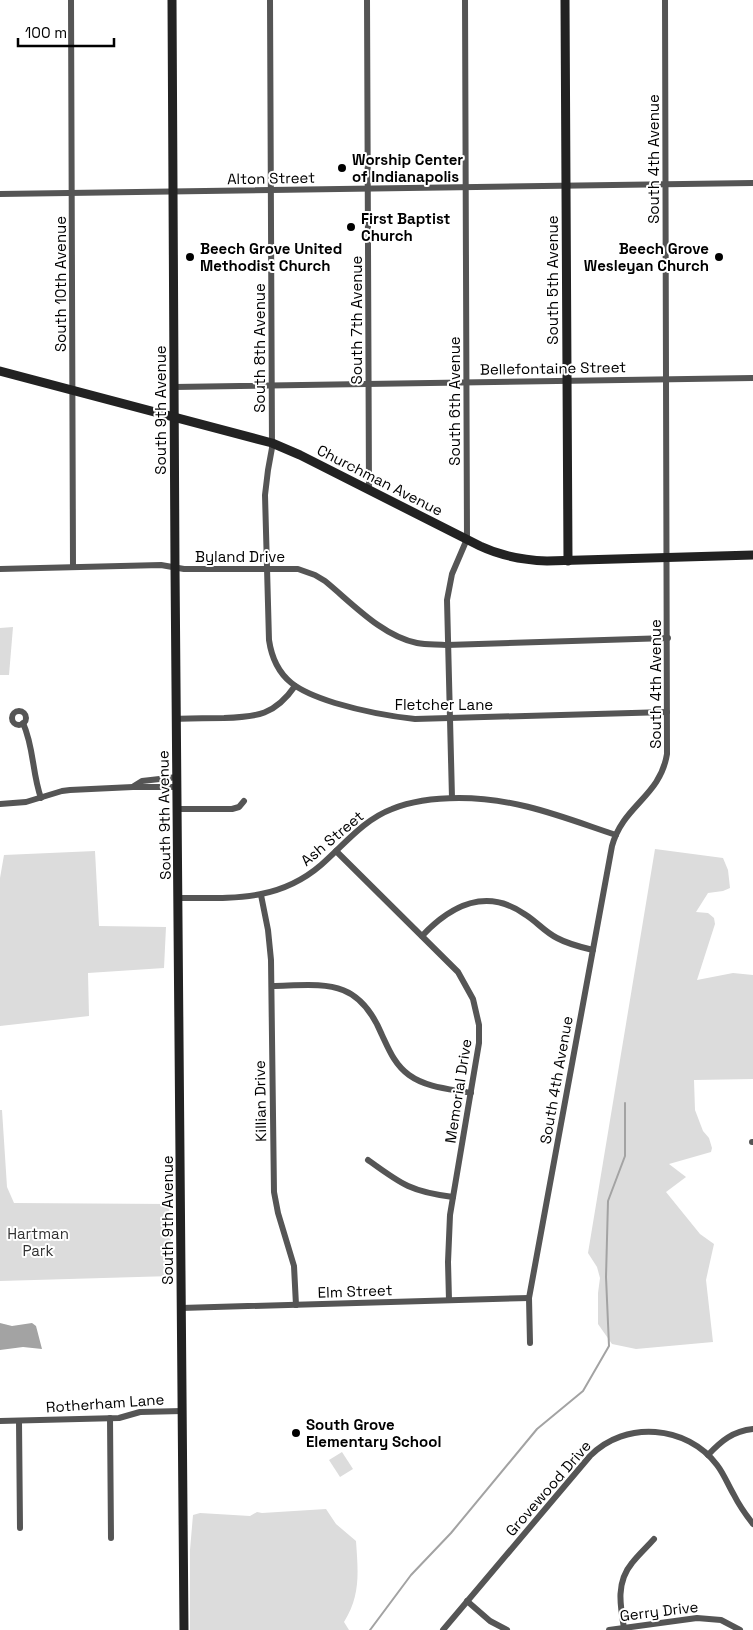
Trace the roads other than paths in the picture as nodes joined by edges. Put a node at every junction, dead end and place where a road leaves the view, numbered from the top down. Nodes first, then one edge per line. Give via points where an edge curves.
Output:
1 (70, 0) edge
2 (172, 0) edge
3 (270, 0) edge
4 (367, 0) edge
5 (465, 0) edge
6 (565, 0) edge
7 (665, 0) edge
8 (753, 183) edge
9 (666, 184) junction
10 (566, 185) junction
11 (466, 187) junction
12 (368, 189) junction
13 (271, 190) junction
14 (173, 192) junction
15 (72, 193) junction
16 (0, 194) edge
17 (0, 371) edge
18 (753, 378) edge
19 (667, 379) junction
20 (567, 381) junction
21 (467, 382) junction
22 (369, 384) junction
23 (271, 385) junction
24 (174, 387) junction
25 (73, 390) junction
26 (174, 416) junction
27 (272, 443) junction
28 (369, 490) junction
29 (467, 539) junction
30 (753, 555) edge
31 (667, 558) junction
32 (568, 561) junction
33 (74, 568) junction
34 (175, 568) junction
35 (267, 568) junction
36 (0, 570) edge
37 (668, 638) junction
38 (447, 645) junction
39 (296, 686) junction
40 (667, 712) junction
41 (449, 718) junction
42 (176, 719) junction
43 (23, 723) dead end
44 (177, 776) junction
45 (133, 786) junction
46 (177, 787) junction
47 (41, 798) junction
48 (452, 798) junction
49 (244, 801) dead end
50 (0, 804) edge
51 (177, 809) junction
52 (616, 836) junction
53 (336, 851) junction
54 (261, 895) junction
55 (178, 898) junction
56 (422, 936) junction
57 (593, 950) junction
58 (272, 986) junction
59 (471, 1093) junction
60 (368, 1160) dead end
61 (453, 1197) junction
62 (529, 1298) junction
63 (449, 1300) junction
64 (296, 1305) junction
65 (181, 1308) junction
66 (530, 1343) dead end
67 (182, 1411) junction
68 (110, 1418) junction
69 (19, 1420) junction
70 (0, 1421) edge
71 (753, 1429) edge
72 (708, 1455) junction
73 (753, 1524) edge
74 (20, 1528) dead end
75 (111, 1538) dead end
76 (654, 1539) dead end
77 (467, 1601) junction
78 (624, 1628) junction
79 (184, 1630) edge
80 (443, 1630) edge
81 (507, 1630) edge
82 (609, 1630) edge
83 (740, 1630) edge

1 - 15 street, South 10th Avenue
2 - 14 street, South 9th Avenue
3 - 13 street, South 8th Avenue
4 - 12 street, South 7th Avenue
5 - 11 street, South 6th Avenue
6 - 10 street, South 5th Avenue
7 - 9 street, South 4th Avenue
8 - 9 street, Alton Street
9 - 10 street, Alton Street
9 - 19 street, South 4th Avenue
10 - 11 street, Alton Street
10 - 20 street, South 5th Avenue
11 - 12 street, Alton Street
11 - 21 street, South 6th Avenue
12 - 13 street, Alton Street
12 - 22 street, South 7th Avenue
13 - 14 street, Alton Street
13 - 23 street, South 8th Avenue
14 - 15 street, Alton Street
14 - 24 street, South 9th Avenue
15 - 16 street, Alton Street
15 - 25 street, South 10th Avenue
17 - 25 street, Churchman Avenue
18 - 19 street, Bellefontaine Street
19 - 20 street, Bellefontaine Street
19 - 31 street, South 4th Avenue
20 - 21 street, Bellefontaine Street
20 - 32 street, South 5th Avenue
21 - 22 street, Bellefontaine Street
21 - 29 street, South 6th Avenue
22 - 23 street, Bellefontaine Street
22 - 28 street, South 7th Avenue
23 - 24 street, Bellefontaine Street
23 - 27 street, South 8th Avenue
24 - 26 street, South 9th Avenue
25 - 26 street, Churchman Avenue
25 - 33 street, South 10th Avenue
26 - 27 street, Churchman Avenue
26 - 34 street, South 9th Avenue
27 - 28 street, Churchman Avenue
27 - 35 street, South 8th Avenue via 265,495
28 - 29 street, Churchman Avenue
29 - 32 street, Churchman Avenue via 516,558
29 - 38 street, South 6th Avenue via 449,585
30 - 31 street, Churchman Avenue
31 - 32 street, Churchman Avenue
31 - 37 street, South 4th Avenue
33 - 34 street, Byland Drive via 166,565
33 - 36 street, Byland Drive
34 - 35 street, Byland Drive
34 - 42 street, South 9th Avenue
35 - 38 street, Byland Drive via 295,569 312,574 394,635 420,644
35 - 39 street, South 8th Avenue via 271,650 279,669
37 - 38 street, Byland Drive
37 - 40 street, South 4th Avenue
38 - 41 street, South 6th Avenue
39 - 41 street, Fletcher Lane via 309,694 368,713 415,719
39 - 42 street via 280,705 258,715
40 - 41 street, Fletcher Lane
40 - 52 street, South 4th Avenue via 667,754 662,775 626,816
41 - 48 street, South 6th Avenue
42 - 44 street, South 9th Avenue
43 - 47 street via 30,739
44 - 45 street via 142,781
44 - 46 street, South 9th Avenue
45 - 46 street
45 - 47 street via 62,791
46 - 51 street, South 9th Avenue
47 - 50 street
48 - 52 street, Ash Street via 489,799 525,805
48 - 53 street, Ash Street via 414,802 391,809 367,822
49 - 51 street via 232,809
51 - 55 street, South 9th Avenue
52 - 57 street, South 4th Avenue
53 - 54 street, Ash Street via 309,875
53 - 56 street, Memorial Drive
54 - 55 street, Ash Street
54 - 58 street, Killian Drive via 269,936
55 - 65 street, South 9th Avenue
56 - 57 street via 453,909 472,902 490,902 521,911 558,939
56 - 59 street, Memorial Drive via 458,972 473,999 480,1033
57 - 62 street, South 4th Avenue
58 - 59 street via 325,985 348,992 369,1009 391,1056 405,1072 430,1085
58 - 64 street, Killian Drive via 274,1192 294,1266
59 - 61 street, Memorial Drive
60 - 61 street via 407,1187
61 - 63 street, Memorial Drive via 448,1247
62 - 63 street, Elm Street
62 - 66 street, South 4th Avenue
63 - 64 street, Elm Street
64 - 65 street, Elm Street
65 - 67 street, South 9th Avenue
67 - 68 street, Rotherham Lane via 140,1412
67 - 79 street, South 9th Avenue
68 - 69 street, Rotherham Lane
68 - 75 street
69 - 70 street, Rotherham Lane
69 - 74 street
71 - 72 street via 730,1435
72 - 73 street, Grovewood Drive via 723,1473
72 - 77 street, Grovewood Drive via 688,1440 658,1432 632,1433 606,1443 587,1459
76 - 78 street via 631,1564 623,1580 620,1598
77 - 80 street, Grovewood Drive
77 - 81 street via 490,1621
78 - 82 street, Gerry Drive
78 - 83 street, Gerry Drive via 700,1618 723,1621

